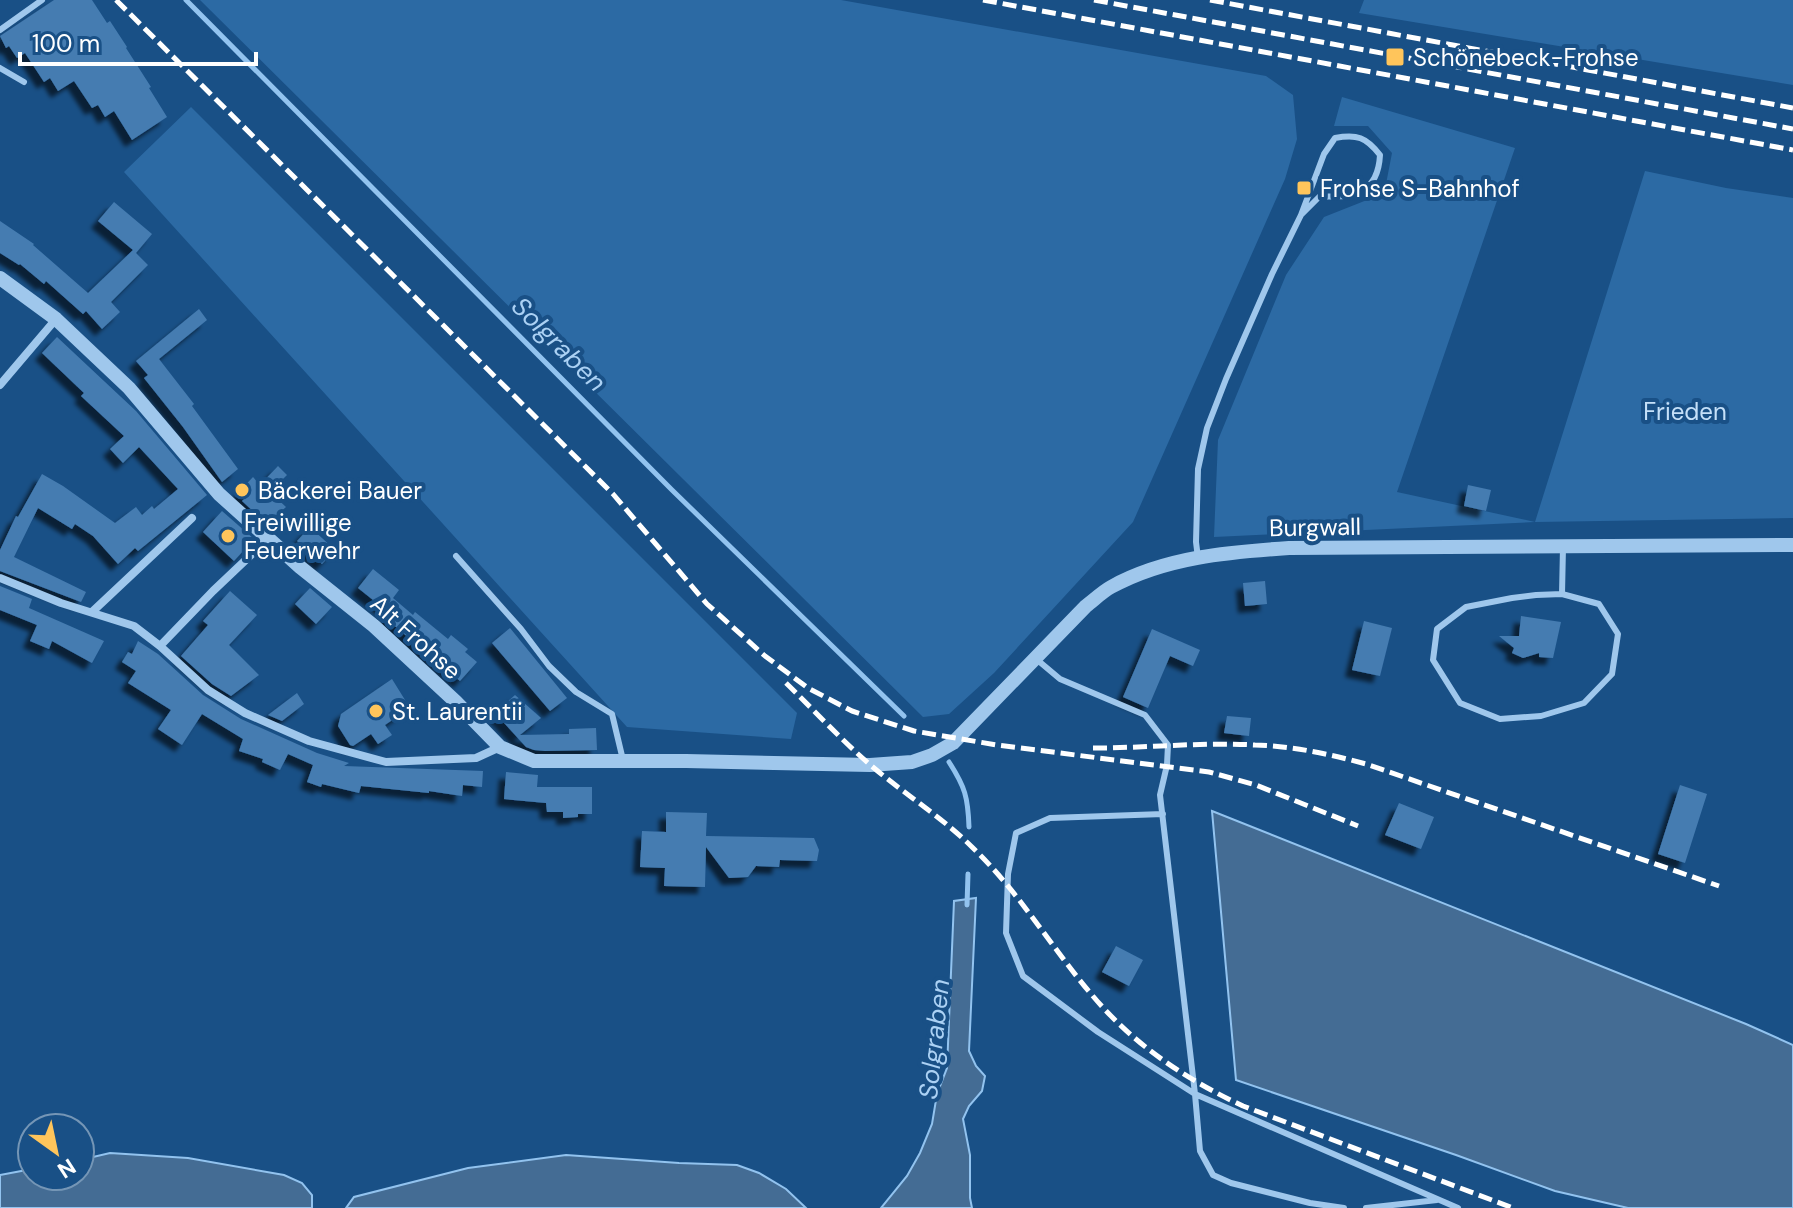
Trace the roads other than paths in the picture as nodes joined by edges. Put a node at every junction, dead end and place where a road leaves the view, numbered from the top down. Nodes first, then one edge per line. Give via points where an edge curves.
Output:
1 (42, 0) edge
2 (0, 30) edge
3 (0, 68) edge
4 (24, 82) dead end
5 (1301, 215) junction
6 (0, 278) edge
7 (56, 319) junction
8 (0, 385) edge
9 (192, 518) dead end
10 (268, 539) junction
11 (1793, 545) edge
12 (1563, 547) junction
13 (456, 556) dead end
14 (1198, 558) junction
15 (0, 578) edge
16 (1562, 594) junction
17 (92, 612) junction
18 (160, 646) junction
19 (1035, 658) junction
20 (500, 747) junction
21 (623, 760) junction
22 (912, 762) joint
23 (1163, 814) junction
24 (1195, 1094) junction
25 (1440, 1199) junction
26 (1344, 1208) edge
27 (1366, 1208) edge
28 (1458, 1208) edge

1 - 2 lane
3 - 4 lane
5 - 5 lane via 1320,196 1356,195 1371,185 1380,155 1369,142 1351,135 1335,138
5 - 14 lane via 1207,428 1198,469
6 - 7 street, Alt Frohse
7 - 8 street
7 - 10 street, Alt Frohse via 129,388 219,494
9 - 17 street
10 - 18 street
10 - 20 street, Alt Frohse via 374,626
11 - 12 street, Burgwall
12 - 14 street, Burgwall via 1289,548
12 - 16 lane
13 - 21 lane via 549,666 576,692 612,714
14 - 19 street, Burgwall via 1164,565 1108,589
15 - 17 street
16 - 16 lane via 1599,604 1618,634 1612,674 1584,703 1541,716 1500,719 1460,703 1433,660 1437,629 1466,607
17 - 18 street via 134,626
18 - 20 street via 208,690 309,741 386,762 476,758
19 - 22 street, Burgwall via 953,743
19 - 23 lane via 1060,679 1145,715 1168,745 1160,795
20 - 21 street, Alt Frohse via 534,761
21 - 22 street, Alt Frohse
23 - 24 lane
23 - 24 lane via 1050,818 1016,833 1006,933 1023,976
24 - 25 lane
24 - 26 lane via 1200,1151 1213,1175
25 - 27 lane
25 - 28 lane

